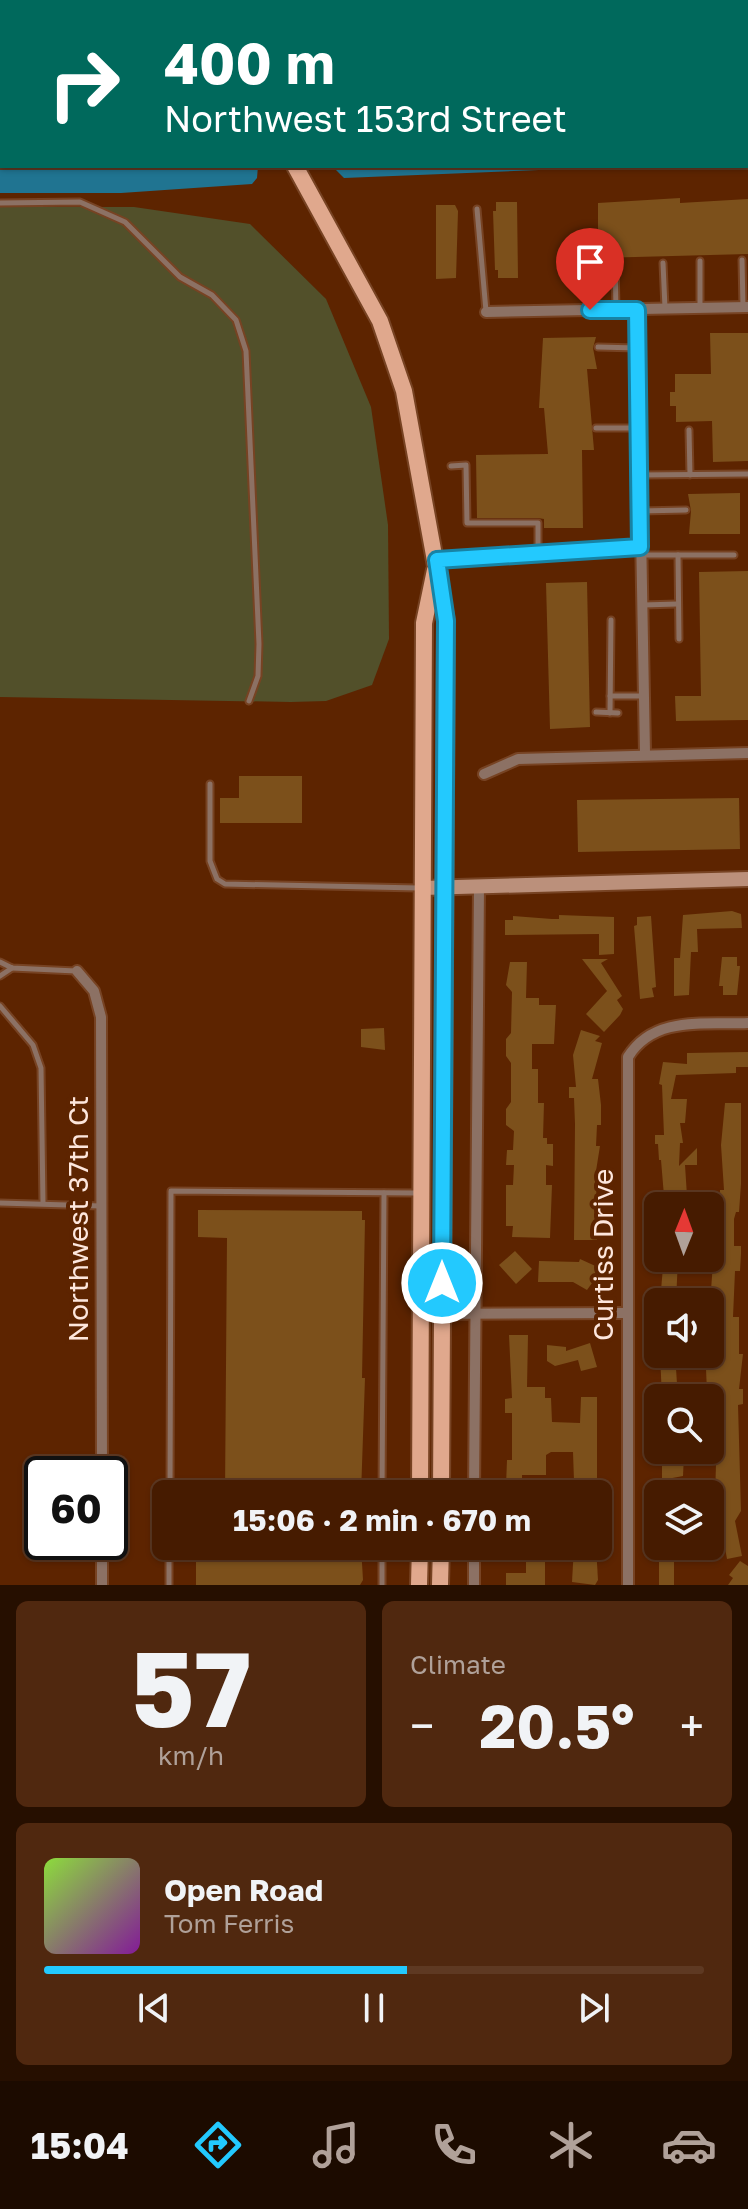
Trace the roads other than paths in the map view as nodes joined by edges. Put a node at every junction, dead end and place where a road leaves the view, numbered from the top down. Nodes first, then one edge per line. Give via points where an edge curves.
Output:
1 (296, 168) edge
2 (0, 203) edge
3 (477, 209) dead end
4 (742, 260) dead end
5 (615, 261) dead end
6 (700, 261) dead end
7 (663, 263) dead end
8 (746, 307) edge
9 (700, 308) junction
10 (665, 309) junction
11 (616, 310) junction
12 (637, 310) junction
13 (486, 312) joint
14 (598, 347) dead end
15 (637, 348) junction
16 (596, 428) dead end
17 (638, 428) junction
18 (689, 430) dead end
19 (451, 466) dead end
20 (748, 474) edge
21 (639, 475) junction
22 (690, 475) junction
23 (686, 510) dead end
24 (639, 511) junction
25 (640, 551) junction
26 (538, 554) junction
27 (678, 555) junction
28 (734, 555) dead end
29 (437, 560) junction
30 (677, 604) junction
31 (642, 605) junction
32 (611, 620) dead end
33 (679, 639) dead end
34 (610, 696) junction
35 (645, 696) junction
36 (249, 701) dead end
37 (596, 712) dead end
38 (610, 713) junction
39 (618, 713) dead end
40 (645, 753) junction
41 (748, 753) edge
42 (484, 774) dead end
43 (210, 784) dead end
44 (748, 879) edge
45 (479, 886) junction
46 (444, 887) junction
47 (422, 888) junction
48 (0, 962) edge
49 (12, 968) junction
50 (77, 971) joint
51 (0, 976) edge
52 (0, 1006) edge
53 (748, 1023) edge
54 (384, 1193) junction
55 (421, 1193) junction
56 (0, 1203) edge
57 (43, 1203) junction
58 (102, 1206) junction
59 (626, 1313) junction
60 (421, 1314) junction
61 (442, 1314) junction
62 (474, 1314) junction
63 (102, 1456) edge
64 (170, 1480) edge
65 (382, 1480) edge
66 (420, 1480) edge
67 (441, 1480) edge
68 (474, 1480) edge
69 (102, 1560) edge
70 (169, 1560) edge
71 (382, 1560) edge
72 (420, 1560) edge
73 (441, 1560) edge
74 (474, 1560) edge
75 (102, 1585) edge
76 (169, 1585) edge
77 (382, 1585) edge
78 (419, 1585) edge
79 (440, 1585) edge
80 (474, 1585) edge
81 (628, 1585) edge

1 - 29 main road via 380,321 404,391
2 - 36 lane via 80,202 125,222 180,277 212,295 236,320 246,351 259,628 258,676
3 - 13 lane
4 - 8 lane
5 - 11 lane
6 - 9 lane
7 - 10 lane
8 - 9 street
9 - 10 street
10 - 12 street
11 - 12 street
11 - 13 street
12 - 15 street
14 - 15 lane
15 - 17 street
16 - 17 lane
17 - 21 street
18 - 22 lane
19 - 26 lane via 466,465 467,523 538,523
20 - 22 lane
21 - 22 lane
21 - 24 street
23 - 24 lane
24 - 25 street
25 - 26 street
25 - 27 lane
25 - 31 street
26 - 29 street
27 - 28 lane
27 - 30 lane
29 - 46 main road via 446,621
29 - 47 main road via 424,623
30 - 31 lane
30 - 33 lane
31 - 35 street
32 - 34 lane
34 - 35 lane
34 - 38 lane
35 - 40 street
37 - 38 lane
38 - 39 lane
40 - 41 street
40 - 42 street via 518,759
43 - 47 lane via 211,868 225,884
44 - 45 street
45 - 46 street
45 - 62 street
46 - 47 street
46 - 61 main road
47 - 55 main road
48 - 49 lane
49 - 50 lane
49 - 51 lane
50 - 58 street, Northwest 37th Ct via 94,991 101,1017
52 - 57 lane via 33,1045 41,1068
53 - 59 street, Curtiss Drive via 661,1027 644,1036 628,1057
54 - 55 lane
54 - 64 lane via 171,1191
54 - 65 lane
55 - 60 main road
56 - 57 lane
57 - 58 lane
58 - 63 street, Northwest 37th Ct
59 - 62 street
59 - 81 street, Curtiss Drive
60 - 61 street
60 - 66 main road
61 - 62 street
61 - 67 main road
62 - 68 street
69 - 75 street
70 - 76 lane
71 - 77 lane
72 - 78 main road
73 - 79 main road
74 - 80 street

